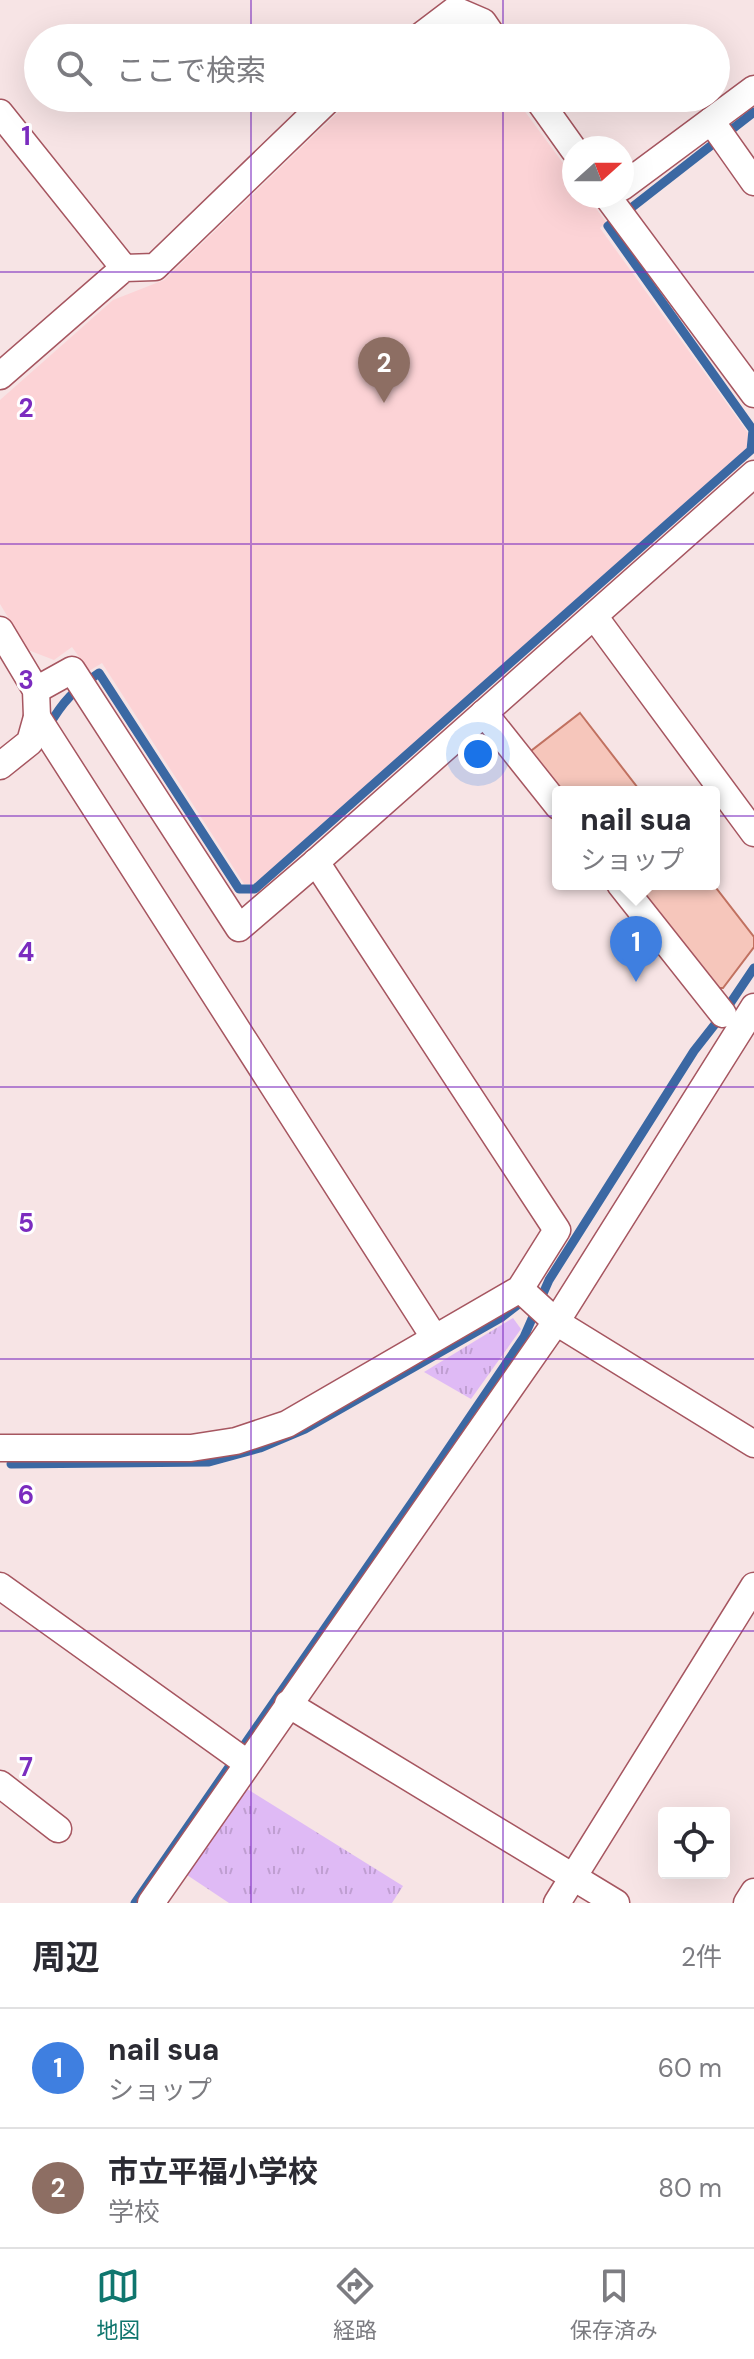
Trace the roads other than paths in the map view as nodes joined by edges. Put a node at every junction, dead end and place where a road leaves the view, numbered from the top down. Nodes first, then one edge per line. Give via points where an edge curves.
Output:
1 (436, 24) edge
2 (484, 24) edge
3 (754, 89) edge
4 (316, 112) edge
5 (547, 112) edge
6 (0, 113) edge
7 (718, 131) junction
8 (564, 136) edge
9 (754, 182) edge
10 (634, 189) edge
11 (619, 208) edge
12 (124, 268) junction
13 (0, 376) edge
14 (754, 394) edge
15 (754, 474) edge
16 (594, 616) junction
17 (0, 630) edge
18 (36, 690) junction
19 (484, 713) junction
20 (43, 726) junction
21 (0, 766) edge
22 (719, 786) edge
23 (720, 787) edge
24 (552, 798) edge
25 (754, 833) edge
26 (316, 862) junction
27 (625, 890) edge
28 (754, 1007) edge
29 (723, 1014) dead end
30 (537, 1304) junction
31 (434, 1337) junction
32 (754, 1444) edge
33 (0, 1448) edge
34 (0, 1586) edge
35 (754, 1586) edge
36 (288, 1704) junction
37 (239, 1758) junction
38 (0, 1784) edge
39 (58, 1829) dead end
40 (573, 1877) junction
41 (754, 1892) edge
42 (151, 1903) edge
43 (557, 1903) edge
44 (616, 1903) edge
45 (747, 1903) edge

1 - 2 street via 455,10
3 - 7 street
4 - 12 street via 155,267
5 - 8 street
6 - 12 street
7 - 9 street
7 - 10 street
11 - 14 street
12 - 13 street
15 - 16 street
16 - 19 street
16 - 22 street
17 - 18 street
18 - 20 street
18 - 26 street via 72,670 239,928
19 - 24 street
19 - 26 street
20 - 21 street
20 - 31 street
23 - 25 street
26 - 30 street via 557,1230
27 - 29 street
28 - 30 street
30 - 31 street
30 - 32 street
30 - 36 street
31 - 33 street via 287,1424 236,1441 191,1448
34 - 37 street
35 - 40 street
36 - 37 street
36 - 40 street
37 - 42 street
38 - 39 street
40 - 43 street
40 - 44 street
41 - 45 street

